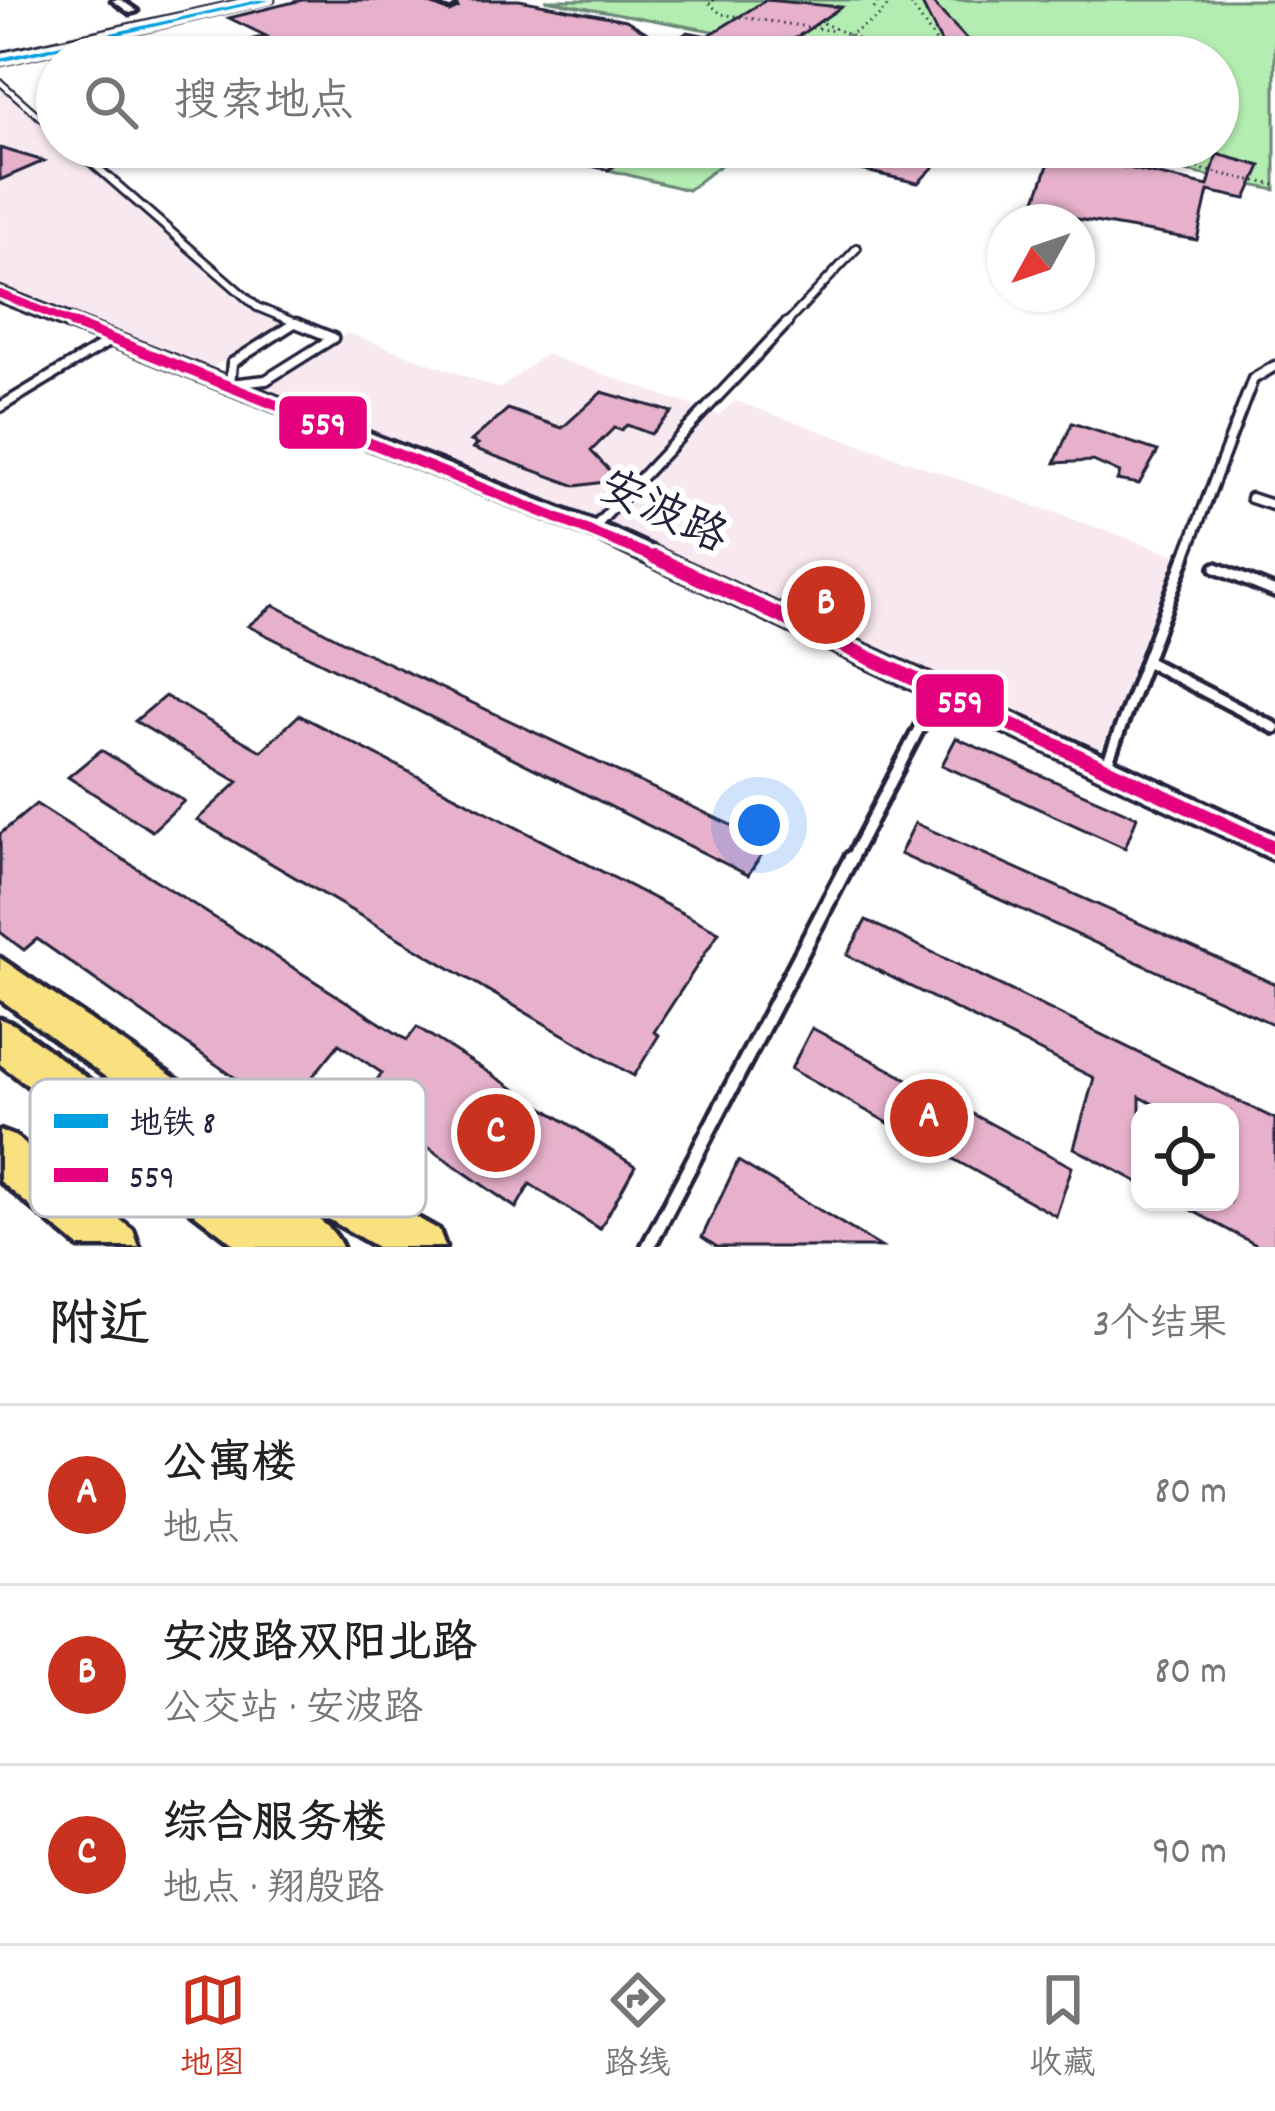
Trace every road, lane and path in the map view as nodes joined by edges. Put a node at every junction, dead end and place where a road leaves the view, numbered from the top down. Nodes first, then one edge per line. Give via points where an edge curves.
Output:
1 (116, 0) edge
2 (244, 0) edge
3 (266, 0) edge
4 (431, 0) edge
5 (714, 0) edge
6 (878, 0) edge
7 (891, 0) edge
8 (908, 0) edge
9 (450, 6) dead end
10 (874, 9) dead end
11 (133, 11) dead end
12 (823, 23) dead end
13 (834, 31) junction
14 (90, 36) edge
15 (98, 36) edge
16 (845, 36) edge
17 (853, 36) edge
18 (932, 36) edge
19 (36, 49) edge
20 (36, 49) edge
21 (0, 57) edge
22 (0, 82) edge
23 (36, 114) edge
24 (98, 168) edge
25 (1197, 168) edge
26 (1275, 185) edge
27 (857, 248) dead end
28 (0, 294) edge
29 (292, 324) junction
30 (113, 338) junction
31 (1275, 366) edge
32 (230, 384) junction
33 (0, 407) edge
34 (1251, 498) dead end
35 (1275, 506) edge
36 (593, 529) junction
37 (1216, 568) dead end
38 (1275, 592) edge
39 (1146, 661) junction
40 (938, 692) junction
41 (1275, 728) edge
42 (1105, 769) junction
43 (1275, 848) edge
44 (0, 976) edge
45 (0, 1039) edge
46 (53, 1079) edge
47 (143, 1079) edge
48 (0, 1153) edge
49 (30, 1177) edge
50 (79, 1217) edge
51 (237, 1217) edge
52 (267, 1217) edge
53 (369, 1217) edge
54 (116, 1247) edge
55 (277, 1247) edge
56 (320, 1247) edge
57 (422, 1247) edge
58 (647, 1247) edge

1 - 11 street
2 - 14 main road
3 - 15 main road
4 - 9 street
5 - 13 path via 722,14
6 - 10 path
7 - 17 path
8 - 18 path
12 - 13 path
13 - 16 path
19 - 21 main road
20 - 21 main road
22 - 23 lane
24 - 29 lane via 257,308
25 - 26 path
27 - 36 lane
28 - 30 street, 安波路
29 - 32 lane via 232,363
29 - 32 lane via 333,338 266,380
30 - 32 street, 安波路
30 - 33 lane
31 - 39 lane via 1253,380
32 - 36 street, 安波路
34 - 35 lane
36 - 40 street, 安波路
37 - 38 lane
39 - 41 lane
39 - 42 lane
40 - 42 street, 安波路
40 - 58 lane
42 - 43 street, 安波路
44 - 47 main road
45 - 46 main road
48 - 49 main road
50 - 54 main road
51 - 55 main road
52 - 56 main road
53 - 57 main road

